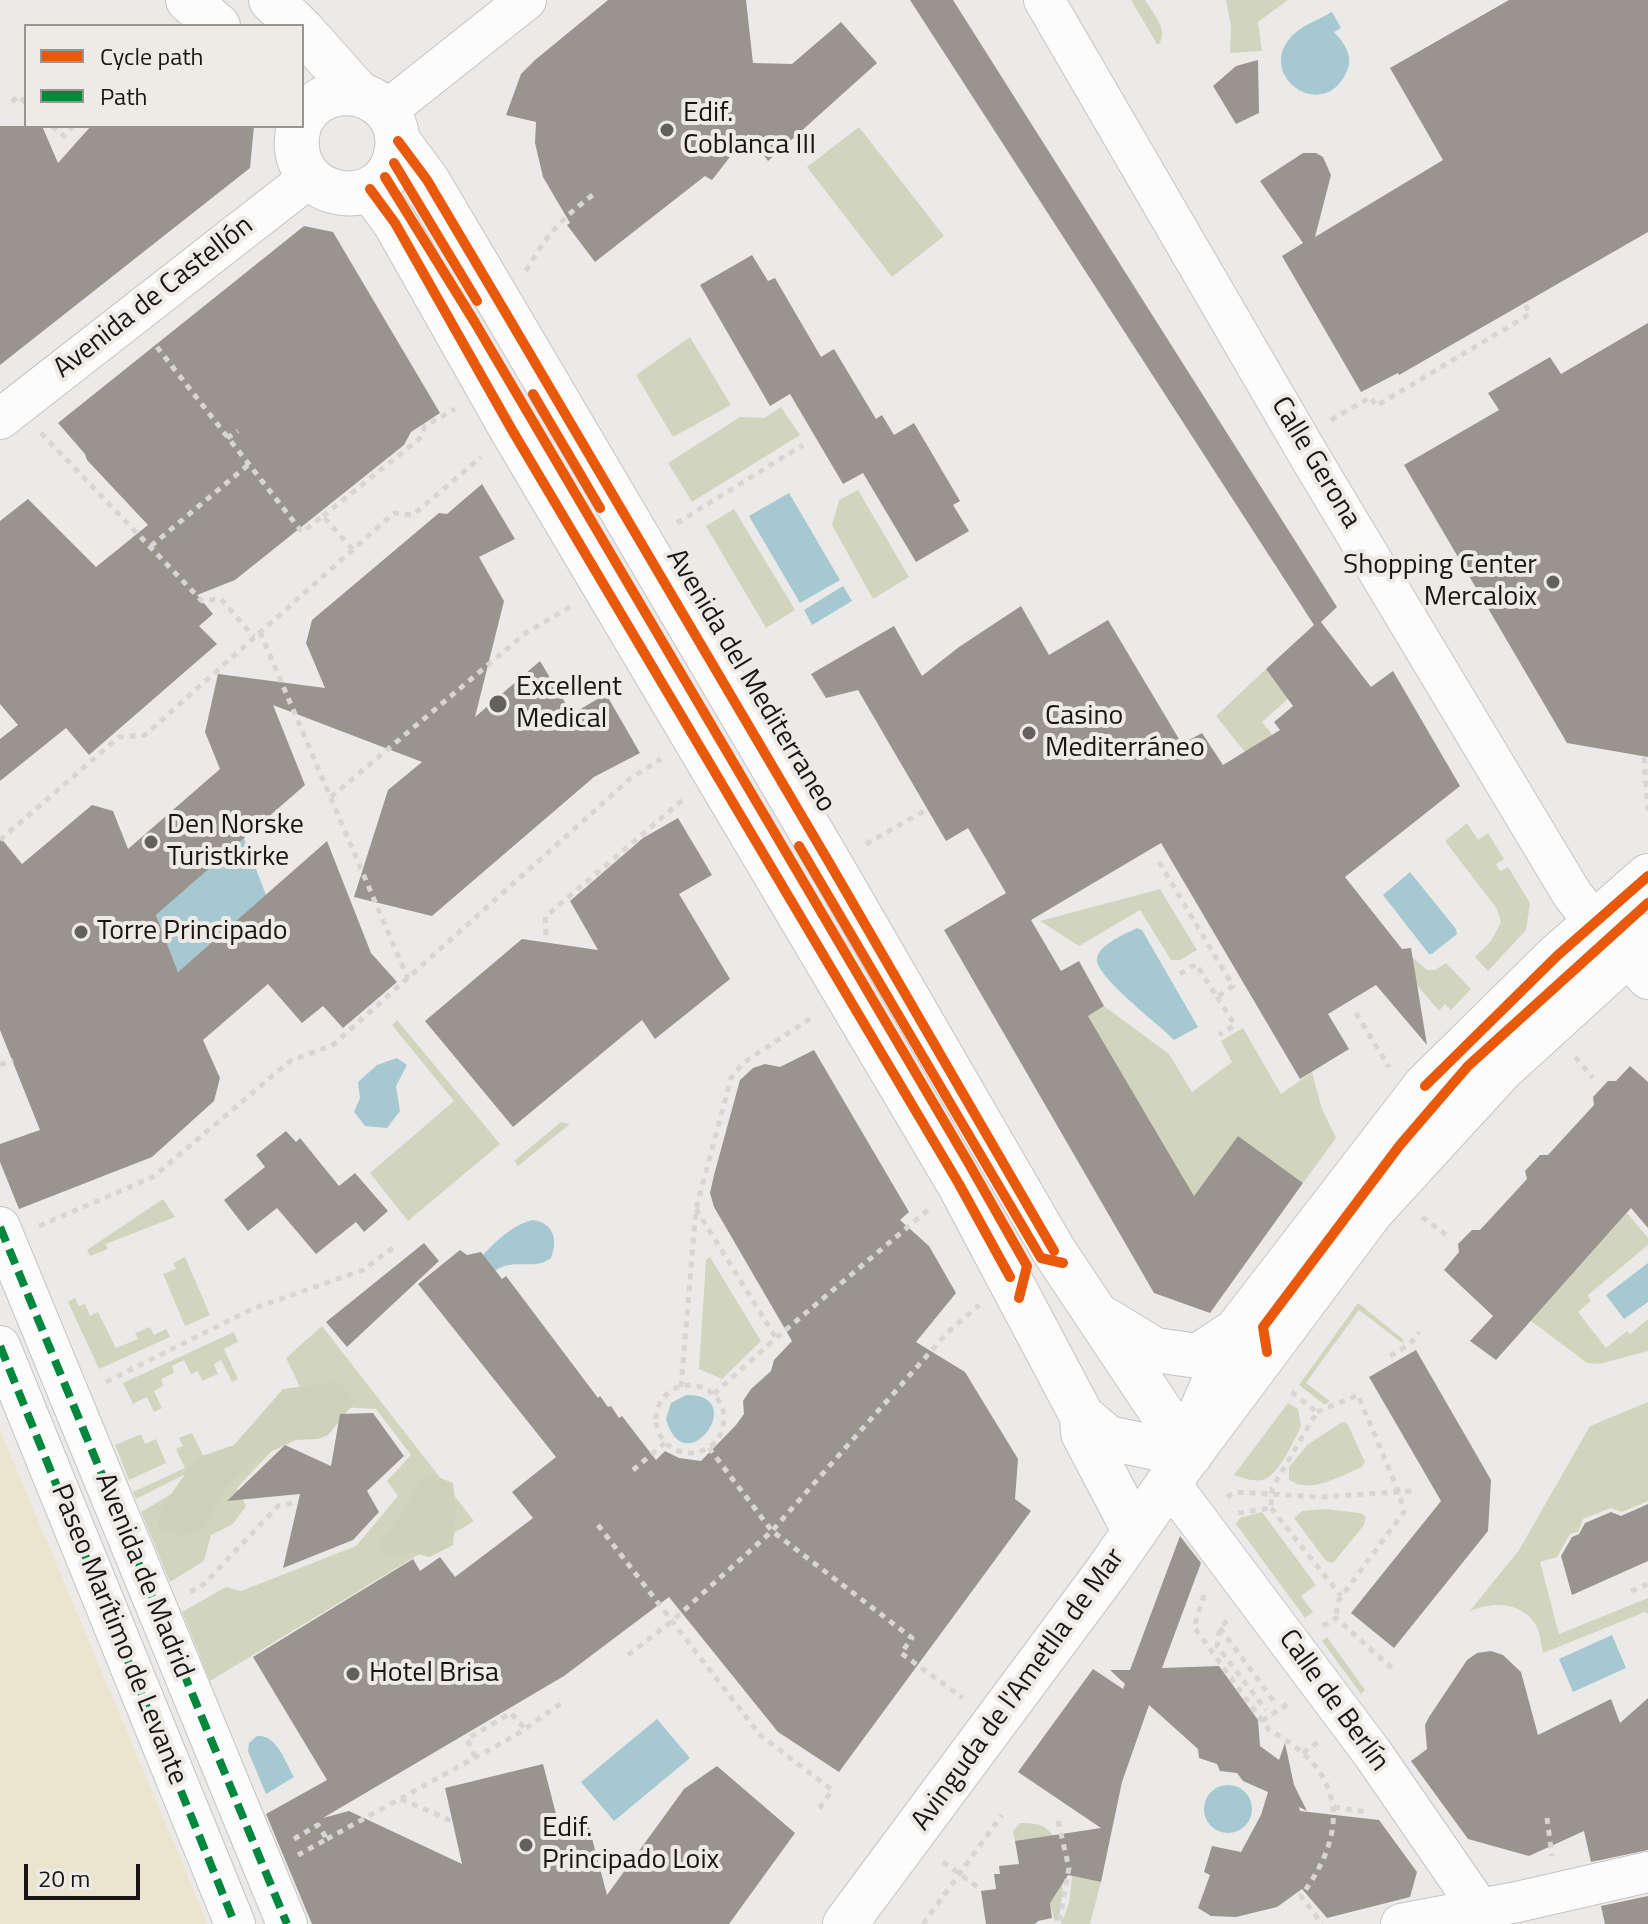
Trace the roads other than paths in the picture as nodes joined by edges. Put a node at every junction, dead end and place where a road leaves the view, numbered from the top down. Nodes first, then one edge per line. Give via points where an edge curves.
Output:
1 (188, 0) edge
2 (271, 0) edge
3 (526, 0) edge
4 (1044, 0) edge
5 (216, 24) edge
6 (296, 24) edge
7 (304, 32) edge
8 (381, 115) junction
9 (304, 118) edge
10 (299, 128) edge
11 (309, 178) junction
12 (370, 189) junction
13 (8, 413) edge
14 (1648, 876) edge
15 (1594, 922) junction
16 (1641, 957) edge
17 (3, 1234) edge
18 (1096, 1313) junction
19 (1236, 1331) junction
20 (0, 1346) edge
21 (1150, 1396) junction
22 (1082, 1416) junction
23 (1129, 1442) junction
24 (1180, 1468) junction
25 (1135, 1532) junction
26 (1648, 1872) edge
27 (1485, 1916) edge
28 (235, 1924) edge
29 (287, 1924) edge
30 (845, 1924) edge
31 (1401, 1924) edge

1 - 5 street
2 - 6 street, Avenida del Mediterraneo
3 - 8 street
4 - 15 street, Calle Gerona via 1299,438 1572,894
7 - 8 street, Avenida del Mediterraneo
8 - 9 street via 341,92 315,104
8 - 12 street via 396,158
8 - 18 street, Avenida del Mediterraneo via 427,180 1054,1251
10 - 11 street via 299,163
11 - 12 street via 339,194
11 - 13 street, Avenida de Castellón
12 - 22 street via 395,223 959,1184
14 - 15 street, Avinguda de l'Ametlla de Mar
15 - 16 street, Calle Gerona
15 - 19 street, Avinguda de l'Ametlla de Mar via 1434,1076
16 - 24 street, Avinguda de l'Ametlla de Mar via 1502,1069 1371,1212
17 - 29 street, Avenida de Madrid via 157,1608 277,1858
18 - 19 street, Avinguda de l'Ametlla de Mar via 1155,1350 1198,1356
18 - 21 street, Avenida del Mediterraneo
19 - 24 street, Avinguda de l'Ametlla de Mar
20 - 28 street, Paseo Marítimo de Levante
21 - 23 street via 1145,1433
21 - 24 street, Avenida del Mediterraneo
22 - 23 street via 1108,1438
22 - 25 street via 1083,1433
23 - 24 street
24 - 25 street, Avinguda de l'Ametlla de Mar
24 - 27 street, Calle de Berlín via 1256,1598
25 - 30 street, Avinguda de l'Ametlla de Mar
26 - 27 street
27 - 31 street

